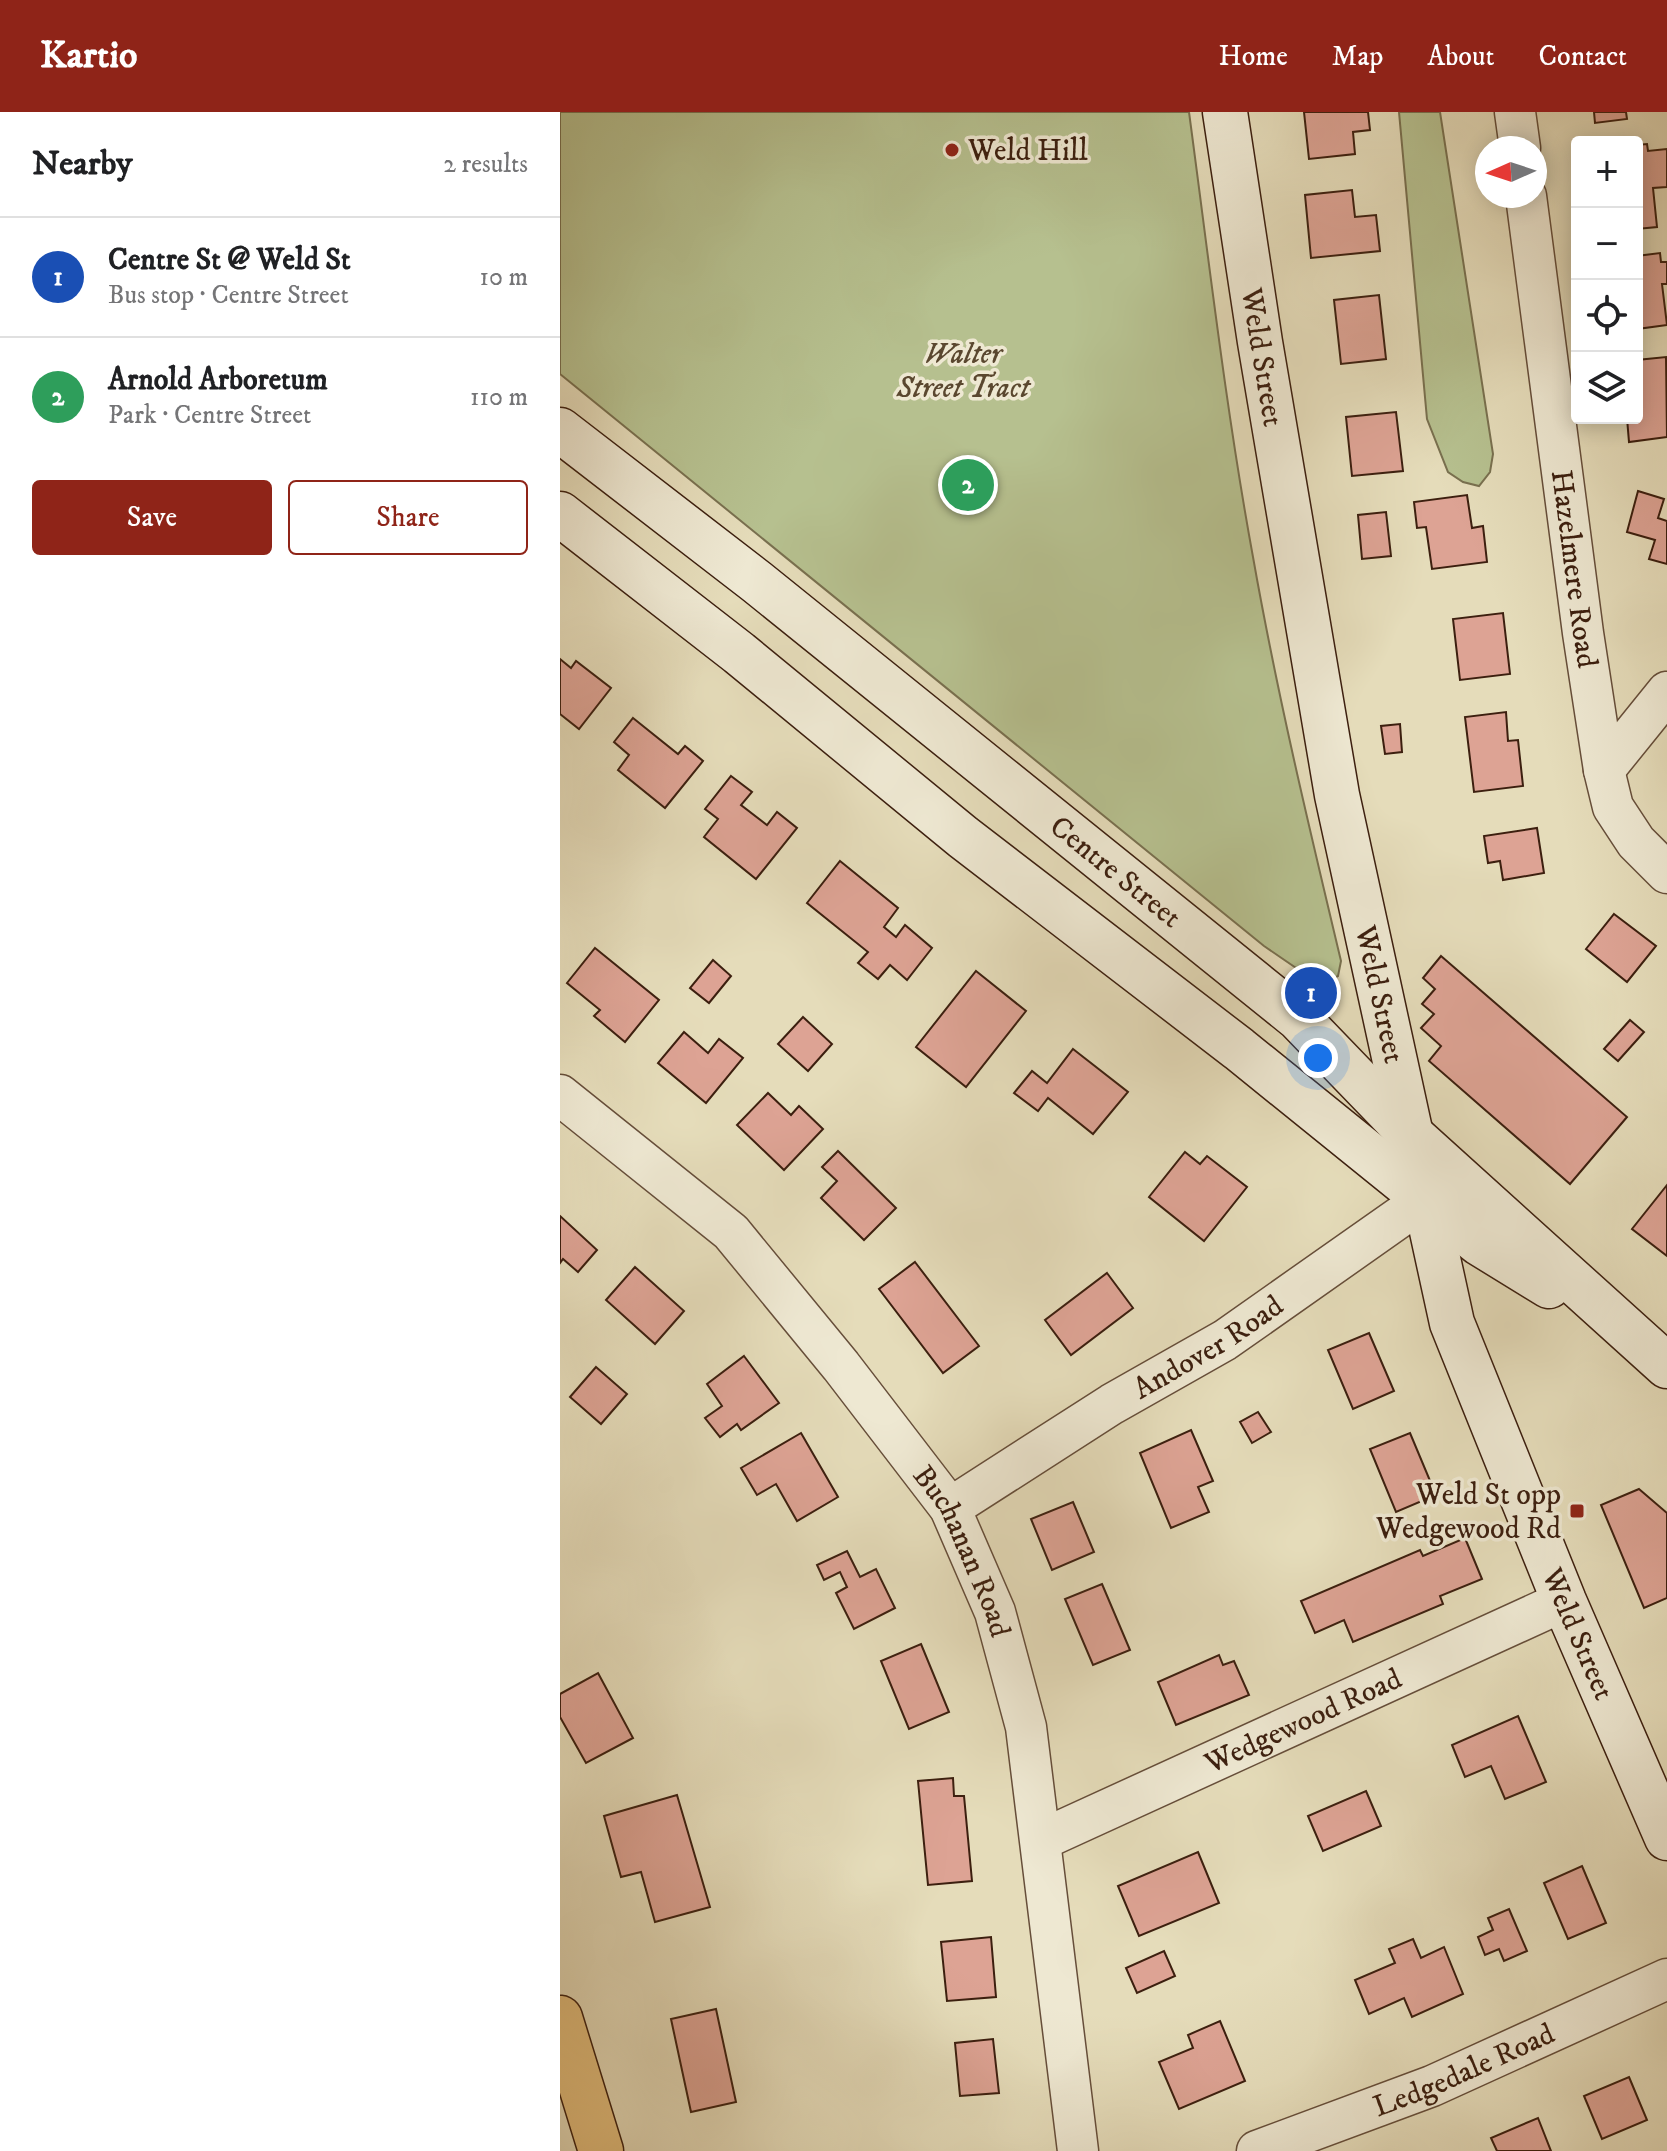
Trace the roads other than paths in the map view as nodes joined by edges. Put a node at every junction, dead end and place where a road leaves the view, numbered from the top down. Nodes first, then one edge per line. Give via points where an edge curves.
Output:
1 (1225, 112) edge
2 (1515, 112) edge
3 (1518, 136) edge
4 (1528, 208) edge
5 (560, 430) edge
6 (560, 514) edge
7 (757, 582) junction
8 (715, 634) junction
9 (1667, 692) edge
10 (1604, 770) junction
11 (1667, 873) edge
12 (1256, 984) junction
13 (1216, 1032) junction
14 (560, 1095) edge
15 (1408, 1132) junction
16 (1438, 1186) junction
17 (1655, 1356) edge
18 (950, 1508) junction
19 (1564, 1601) junction
20 (1667, 1838) edge
21 (1041, 1840) junction
22 (1667, 1979) edge
23 (560, 2018) edge
24 (601, 2151) edge
25 (1078, 2151) edge
26 (1257, 2151) edge

1 - 15 main road, Weld Street via 1337,795
2 - 3 street
4 - 10 street, Hazelmere Road
5 - 7 main road, Centre Street
6 - 8 main road
7 - 8 main road
7 - 12 main road, Centre Street
8 - 13 main road via 963,837
9 - 10 street
10 - 11 street, Hazelmere Road via 1613,807 1636,842
12 - 13 main road
12 - 15 main road, Centre Street via 1298,1018
13 - 16 main road
14 - 18 street, Buchanan Road via 731,1232
15 - 16 main road, Weld Street
16 - 17 main road via 1479,1243
16 - 18 street, Andover Road via 1225,1340 1112,1404
16 - 19 main road, Weld Street via 1452,1323
18 - 21 street, Buchanan Road via 995,1612 1026,1727
19 - 20 main road, Weld Street
19 - 21 street, Wedgewood Road
21 - 25 street, Buchanan Road
22 - 26 street, Ledgedale Road via 1432,2086
23 - 24 highway

